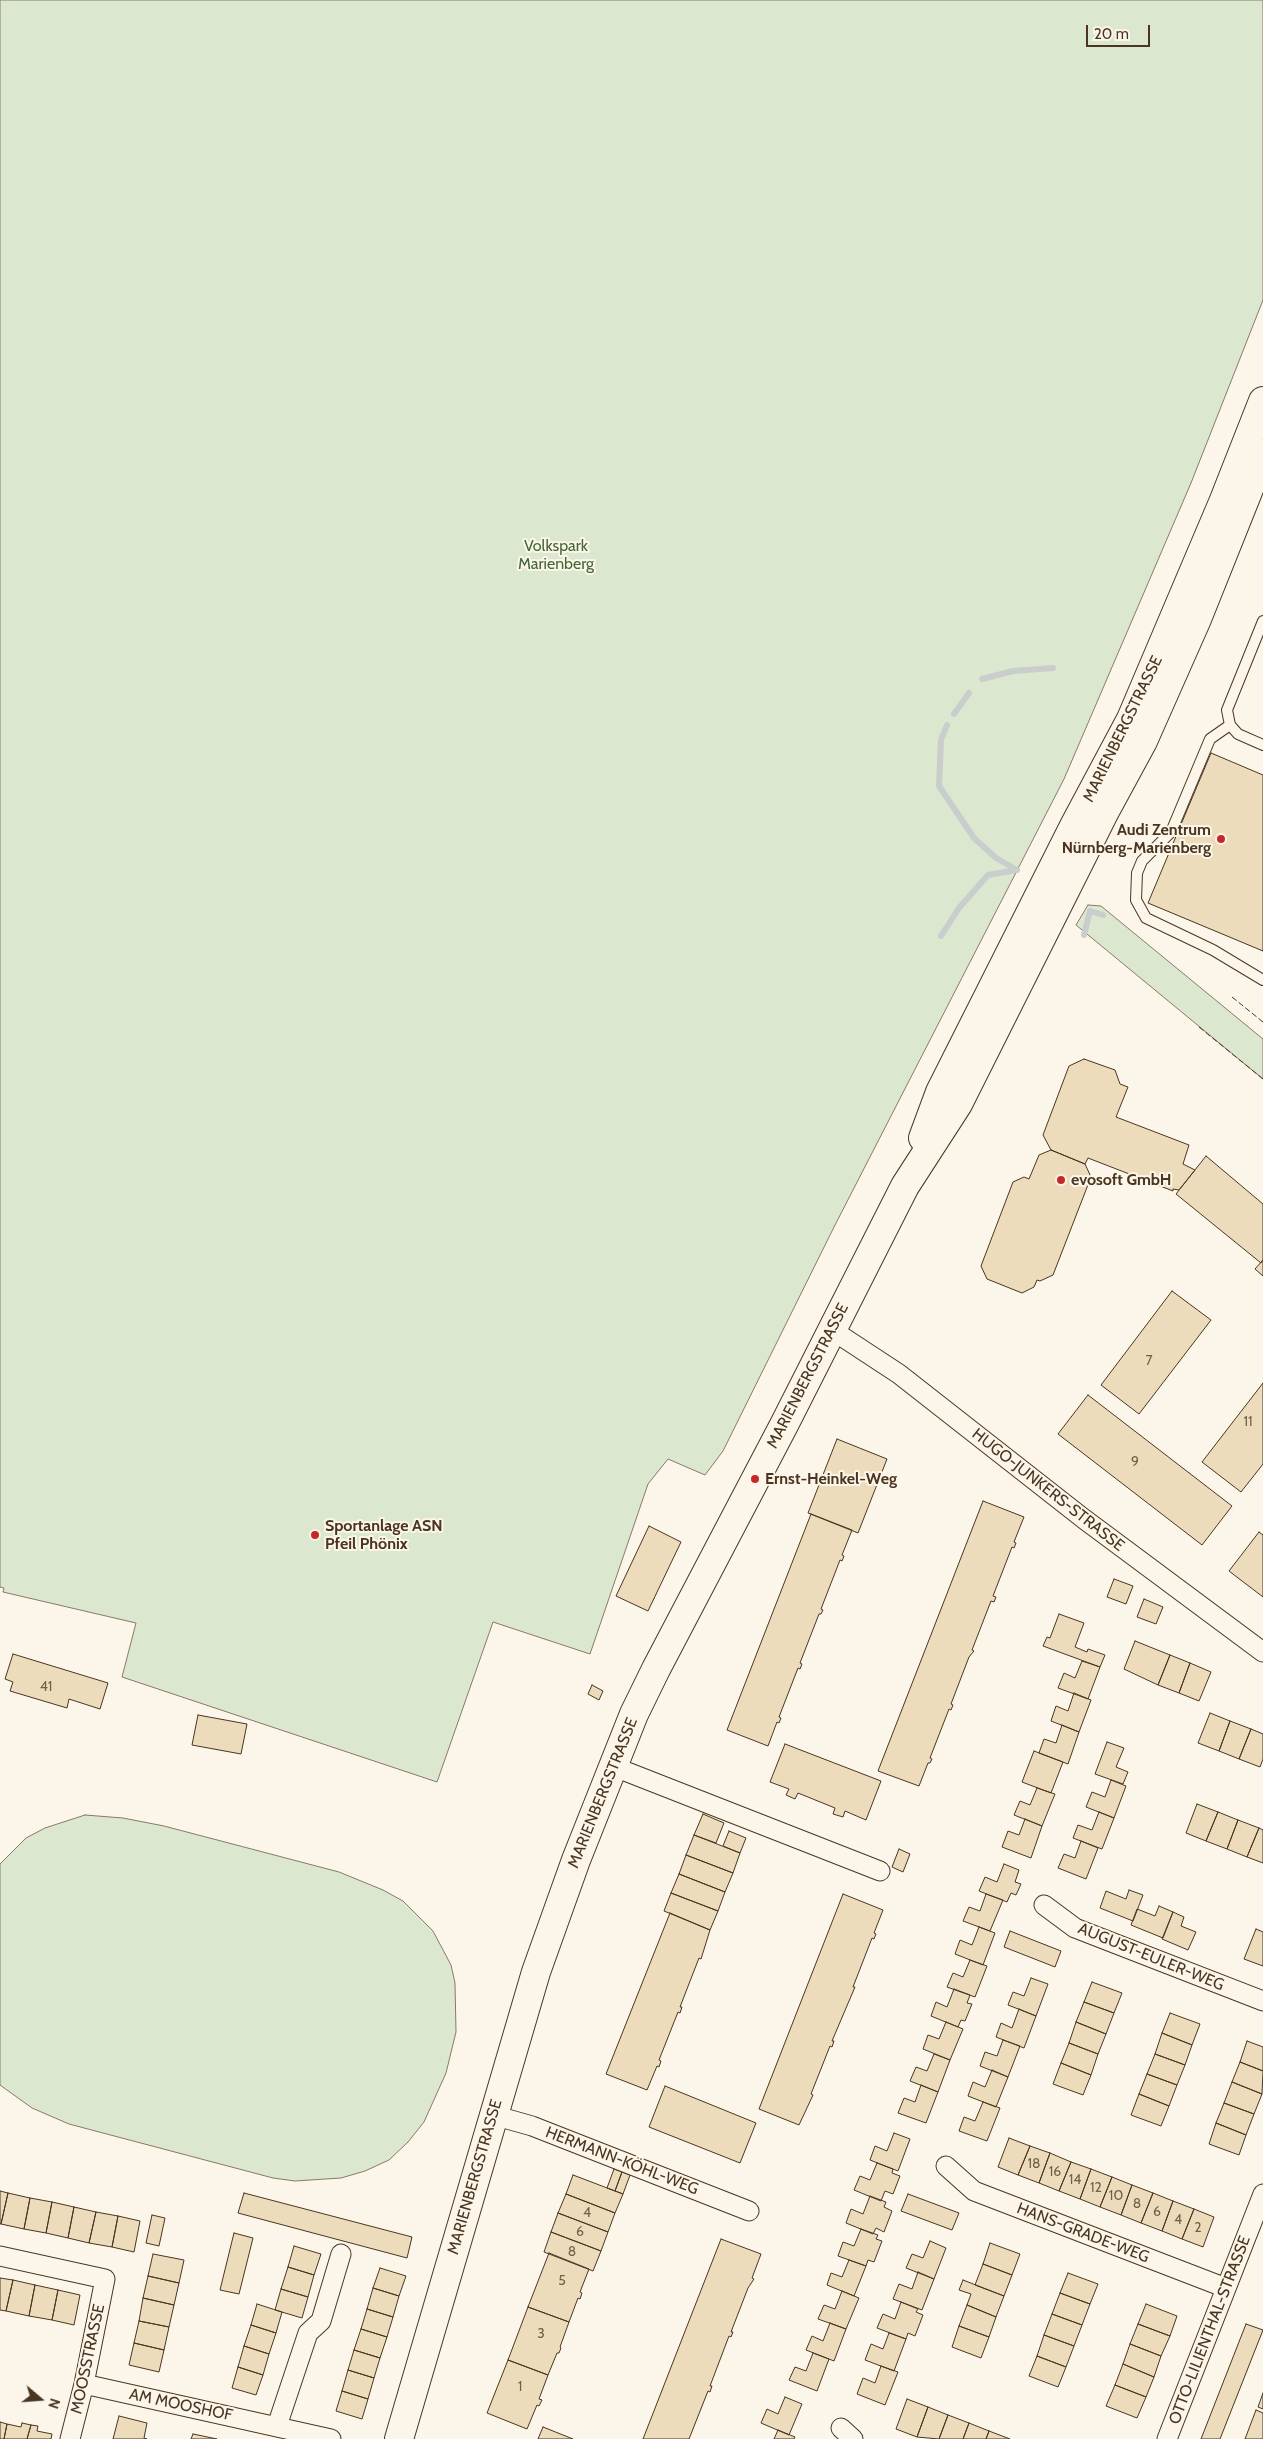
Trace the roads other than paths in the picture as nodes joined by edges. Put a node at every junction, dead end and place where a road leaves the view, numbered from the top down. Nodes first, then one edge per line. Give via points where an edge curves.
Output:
1 (1263, 401) edge
2 (1263, 454) edge
3 (1187, 590) junction
4 (1197, 620) junction
5 (1263, 621) edge
6 (1230, 725) junction
7 (1263, 745) edge
8 (1263, 980) edge
9 (905, 1186) junction
10 (832, 1330) junction
11 (1263, 1652) edge
12 (612, 1766) junction
13 (880, 1871) dead end
14 (1044, 1905) dead end
15 (1263, 2001) edge
16 (493, 2115) junction
17 (946, 2166) dead end
18 (1263, 2194) edge
19 (750, 2211) dead end
20 (341, 2254) dead end
21 (0, 2256) edge
22 (1226, 2288) junction
23 (84, 2384) junction
24 (277, 2426) junction
25 (70, 2439) edge
26 (331, 2439) edge
27 (399, 2439) edge
28 (1168, 2439) edge

1 - 3 main road, MARIENBERGSTRASSE
2 - 4 main road, MARIENBERGSTRASSE
3 - 4 main road via 1190,608
3 - 9 main road, MARIENBERGSTRASSE via 1131,719 940,1092
4 - 9 main road, MARIENBERGSTRASSE via 1143,742 958,1104
5 - 6 lane via 1227,710
6 - 7 lane via 1238,734
6 - 8 lane via 1210,739 1171,832 1142,861 1137,873 1136,900 1146,918 1212,950
9 - 10 main road, MARIENBERGSTRASSE
10 - 11 street, HUGO-JUNKERS-STRASSE via 899,1374 1084,1520
10 - 12 main road, MARIENBERGSTRASSE via 656,1669
12 - 13 street
12 - 16 main road, MARIENBERGSTRASSE via 546,1945
14 - 15 street, AUGUST-EULER-WEG via 1074,1928
16 - 19 street, HERMANN-KÖHL-WEG via 532,2126
16 - 27 main road, MARIENBERGSTRASSE
17 - 22 street, HANS-GRADE-WEG via 974,2191
18 - 22 street, OTTO-LILIENTHAL-STRASSE
20 - 24 street via 321,2321 308,2333
21 - 23 street, MOOSSTRASSE via 105,2279
22 - 28 street, OTTO-LILIENTHAL-STRASSE
23 - 24 street, AM MOOSHOF
23 - 25 street, MOOSSTRASSE
24 - 26 street, AM MOOSHOF

